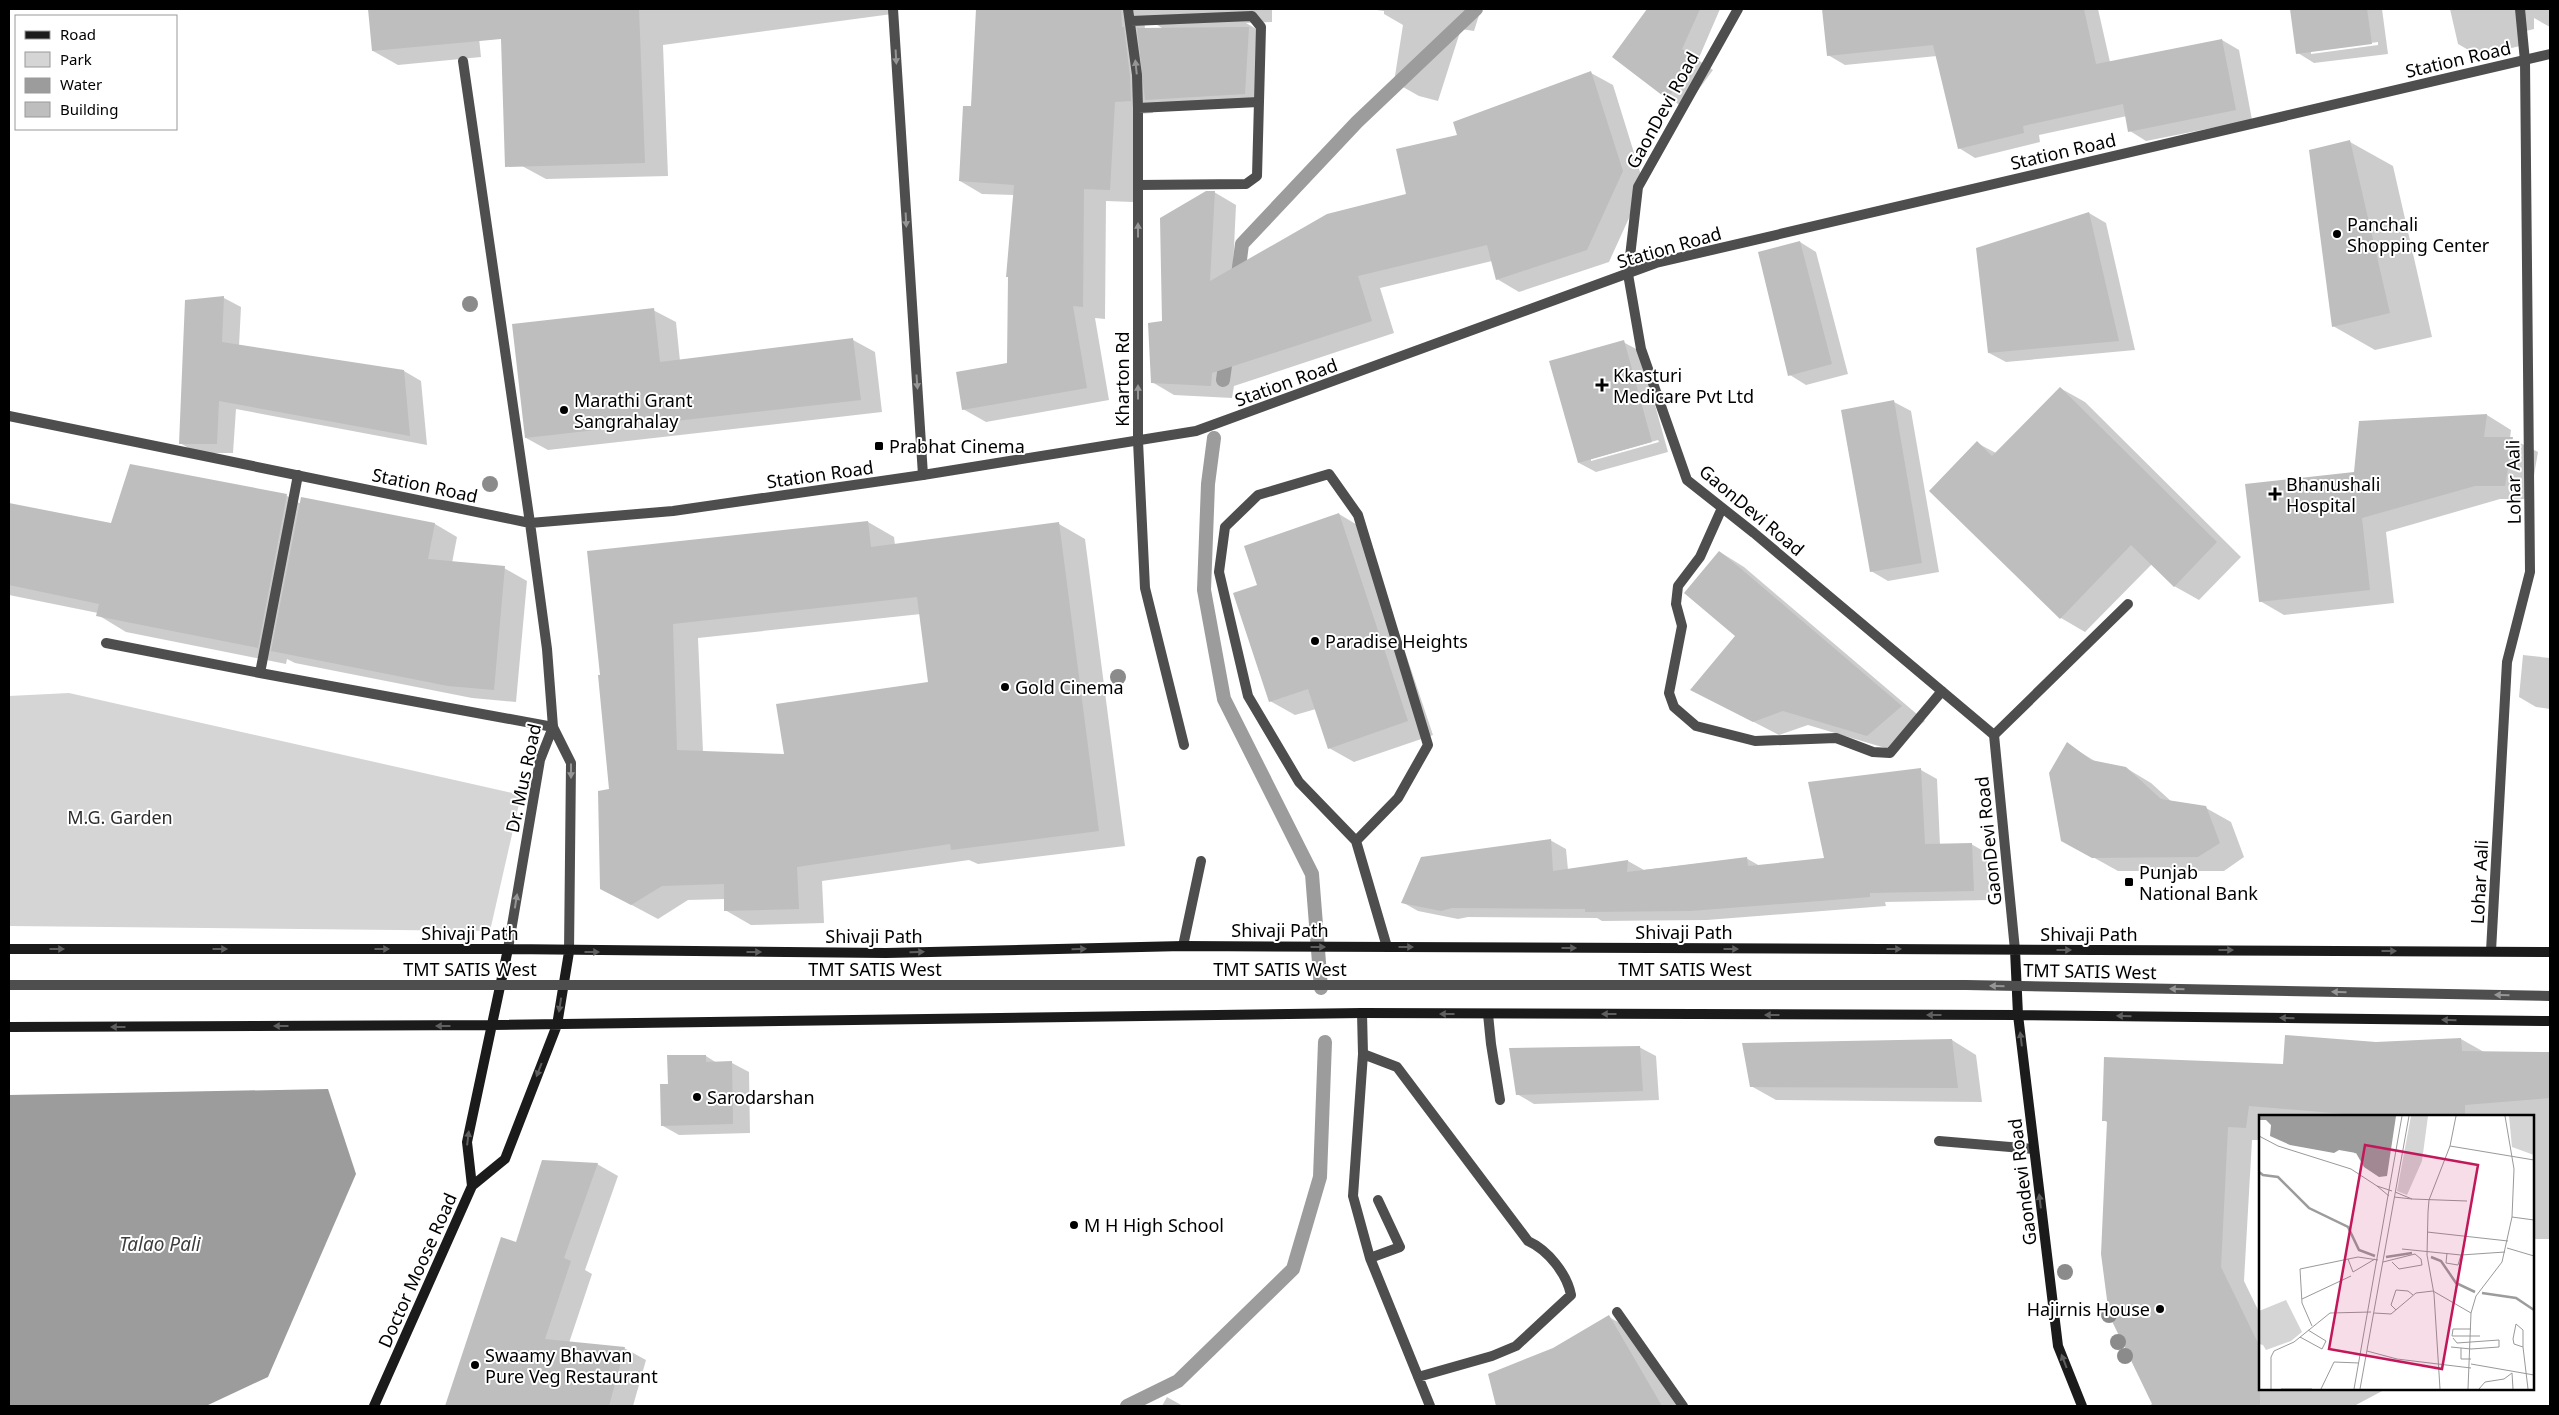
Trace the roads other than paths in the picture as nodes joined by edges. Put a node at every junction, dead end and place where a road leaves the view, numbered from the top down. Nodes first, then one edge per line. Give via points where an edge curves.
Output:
1 (893, 9) edge
2 (1128, 9) edge
3 (1738, 9) edge
4 (2520, 9) edge
5 (1131, 21) junction
6 (2550, 54) edge
7 (463, 61) dead end
8 (2525, 61) junction
9 (1258, 102) junction
10 (1138, 108) junction
11 (1138, 185) junction
12 (1628, 274) junction
13 (9, 416) edge
14 (1138, 441) junction
15 (298, 475) junction
16 (923, 475) junction
17 (1722, 508) junction
18 (530, 523) junction
19 (2128, 604) dead end
20 (106, 642) dead end
21 (260, 673) junction
22 (1942, 691) junction
23 (553, 727) junction
24 (1994, 735) junction
25 (1184, 745) dead end
26 (1356, 841) junction
27 (1200, 861) dead end
28 (1184, 946) junction
29 (1387, 947) junction
30 (9, 949) edge
31 (508, 949) junction
32 (2015, 950) junction
33 (2491, 951) junction
34 (569, 952) junction
35 (2550, 952) edge
36 (9, 985) edge
37 (2550, 996) edge
38 (1362, 1013) junction
39 (1488, 1014) junction
40 (2018, 1015) junction
41 (2550, 1021) edge
42 (492, 1025) junction
43 (557, 1025) junction
44 (9, 1027) edge
45 (1363, 1054) junction
46 (1500, 1100) dead end
47 (1939, 1141) dead end
48 (2034, 1149) junction
49 (472, 1186) junction
50 (1378, 1200) dead end
51 (1370, 1258) junction
52 (1617, 1312) dead end
53 (1418, 1377) junction
54 (374, 1406) edge
55 (1430, 1406) edge
56 (1683, 1406) edge
57 (2082, 1406) edge

1 -> 16 street
2 - 5 street, Kharton Rd
3 - 12 street, GaonDevi Road via 1638,187
4 - 8 street, Lohar Aali
5 - 9 street via 1252,16 1261,27
10 -> 5 street, Kharton Rd
6 - 8 street, Station Road
7 - 18 street, Dr. Mus Road
8 - 12 street, Station Road via 1675,259
8 - 33 street, Lohar Aali via 2530,572 2506,662
9 - 10 street
9 - 11 street via 1257,176 1246,184
10 - 11 street, Kharton Rd
14 -> 11 street, Kharton Rd
12 - 14 street, Station Road via 1196,432
12 - 17 street, GaonDevi Road via 1641,349 1687,480
13 - 15 street, Station Road
14 - 16 street, Station Road
14 - 25 street, Kharton Rd via 1145,588
15 - 18 street, Station Road
15 - 21 street
16 - 18 street, Station Road via 674,511
17 - 22 street, GaonDevi Road
17 - 22 street via 1700,557 1678,586 1676,604 1682,626 1669,693 1674,707 1696,726 1755,741 1836,738 1873,752 1890,753
18 - 23 street, Dr. Mus Road via 547,649
19 - 24 street
20 - 21 street
21 - 23 street
22 - 24 street, GaonDevi Road
31 -> 23 street, Dr. Mus Road via 540,760
23 -> 34 street via 571,763
24 - 32 street, GaonDevi Road
26 - 26 street via 1299,782 1248,696 1219,572 1225,526 1258,495 1329,474 1358,515 1428,745 1398,798
26 - 29 street
27 - 28 street
28 -> 29 main road, Shivaji Path
34 -> 28 main road, Shivaji Path via 886,953
29 -> 32 main road, Shivaji Path
30 -> 31 main road, Shivaji Path
31 - 34 main road, Shivaji Path
31 - 42 main road, Doctor Moose Road
32 -> 33 main road, Shivaji Path
32 - 40 main road, Gaondevi Road
33 - 35 main road, Shivaji Path
34 -> 43 main road
37 -> 36 street, TMT SATIS West, bridge via 1966,985
39 -> 38 main road
38 - 43 main road
38 - 45 street
40 -> 39 main road
39 - 46 street
41 -> 40 main road
48 -> 40 main road, Gaondevi Road
42 - 43 main road
42 -> 44 main road
49 -> 42 main road, Doctor Moose Road via 467,1142
43 -> 49 main road via 505,1159
45 - 51 street via 1353,1196
45 - 53 street via 1397,1067 1528,1241 1540,1246 1570,1288 1571,1295 1516,1346
47 - 48 street
57 -> 48 main road, Gaondevi Road via 2058,1346
49 - 54 main road, Doctor Moose Road
50 - 51 street via 1400,1246
51 - 53 street
52 - 56 street
53 - 55 street

